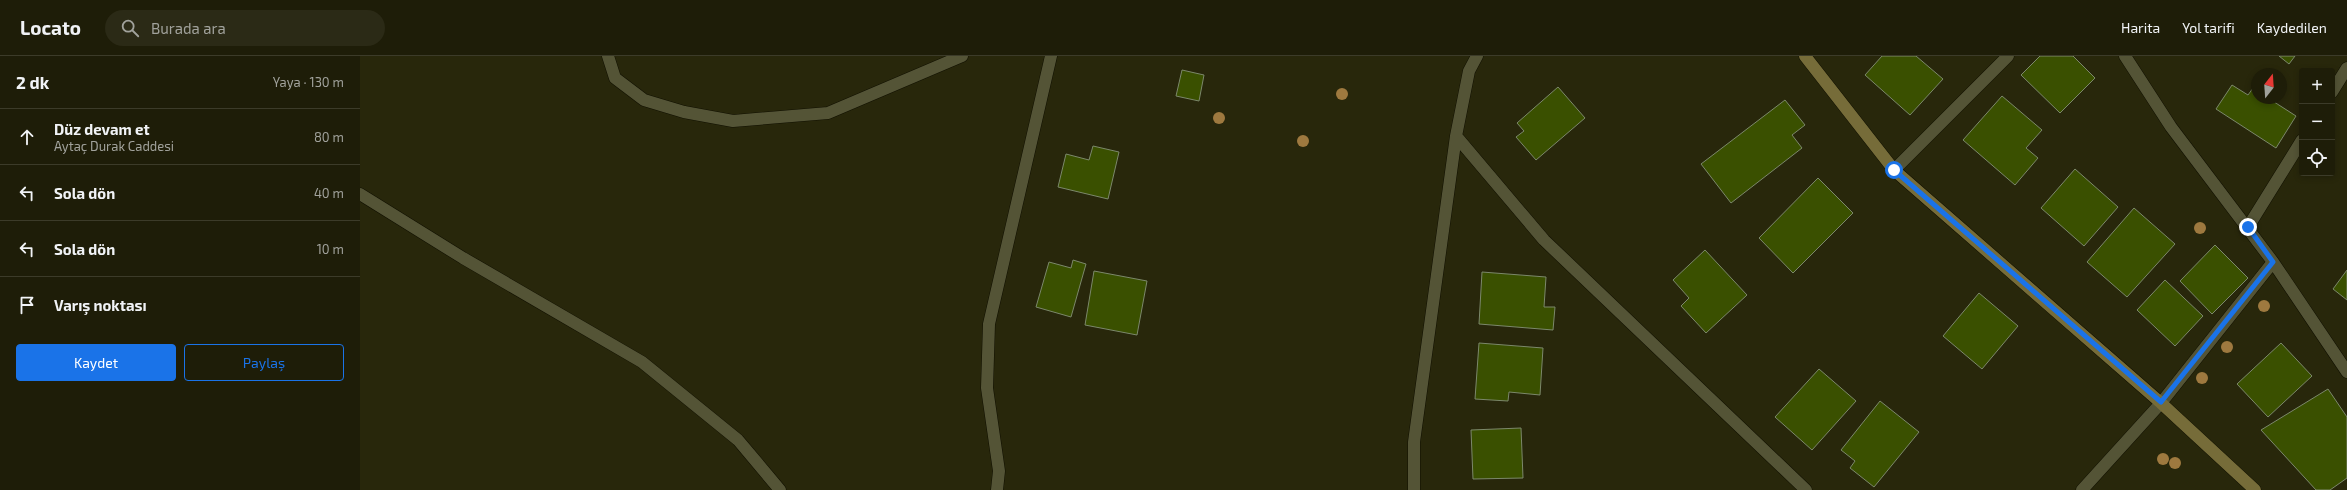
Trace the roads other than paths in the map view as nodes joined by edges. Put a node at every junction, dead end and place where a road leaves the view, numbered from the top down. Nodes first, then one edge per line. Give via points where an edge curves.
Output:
1 (608, 56) edge
2 (962, 56) edge
3 (1051, 56) edge
4 (1476, 56) edge
5 (1804, 56) edge
6 (2008, 56) edge
7 (2125, 56) edge
8 (2347, 68) edge
9 (2335, 87) edge
10 (1456, 136) junction
11 (2299, 145) edge
12 (1894, 170) junction
13 (360, 194) edge
14 (2248, 227) junction
15 (2273, 262) junction
16 (2347, 372) edge
17 (2161, 402) junction
18 (780, 490) edge
19 (997, 490) edge
20 (1414, 490) edge
21 (1806, 490) edge
22 (2082, 490) edge
23 (2255, 490) edge

1 - 2 street via 615,78 644,100 684,112 734,121 828,113
3 - 19 street via 1007,256 989,324 987,388 999,471
4 - 10 street via 1469,71
5 - 12 main road
6 - 12 street
7 - 14 street via 2171,127
8 - 9 street
10 - 20 street via 1414,442
10 - 21 street via 1544,240
11 - 14 street
12 - 17 main road
13 - 18 street via 463,258 642,362 738,440
14 - 15 street
15 - 16 street
15 - 17 street
17 - 22 street
17 - 23 main road

